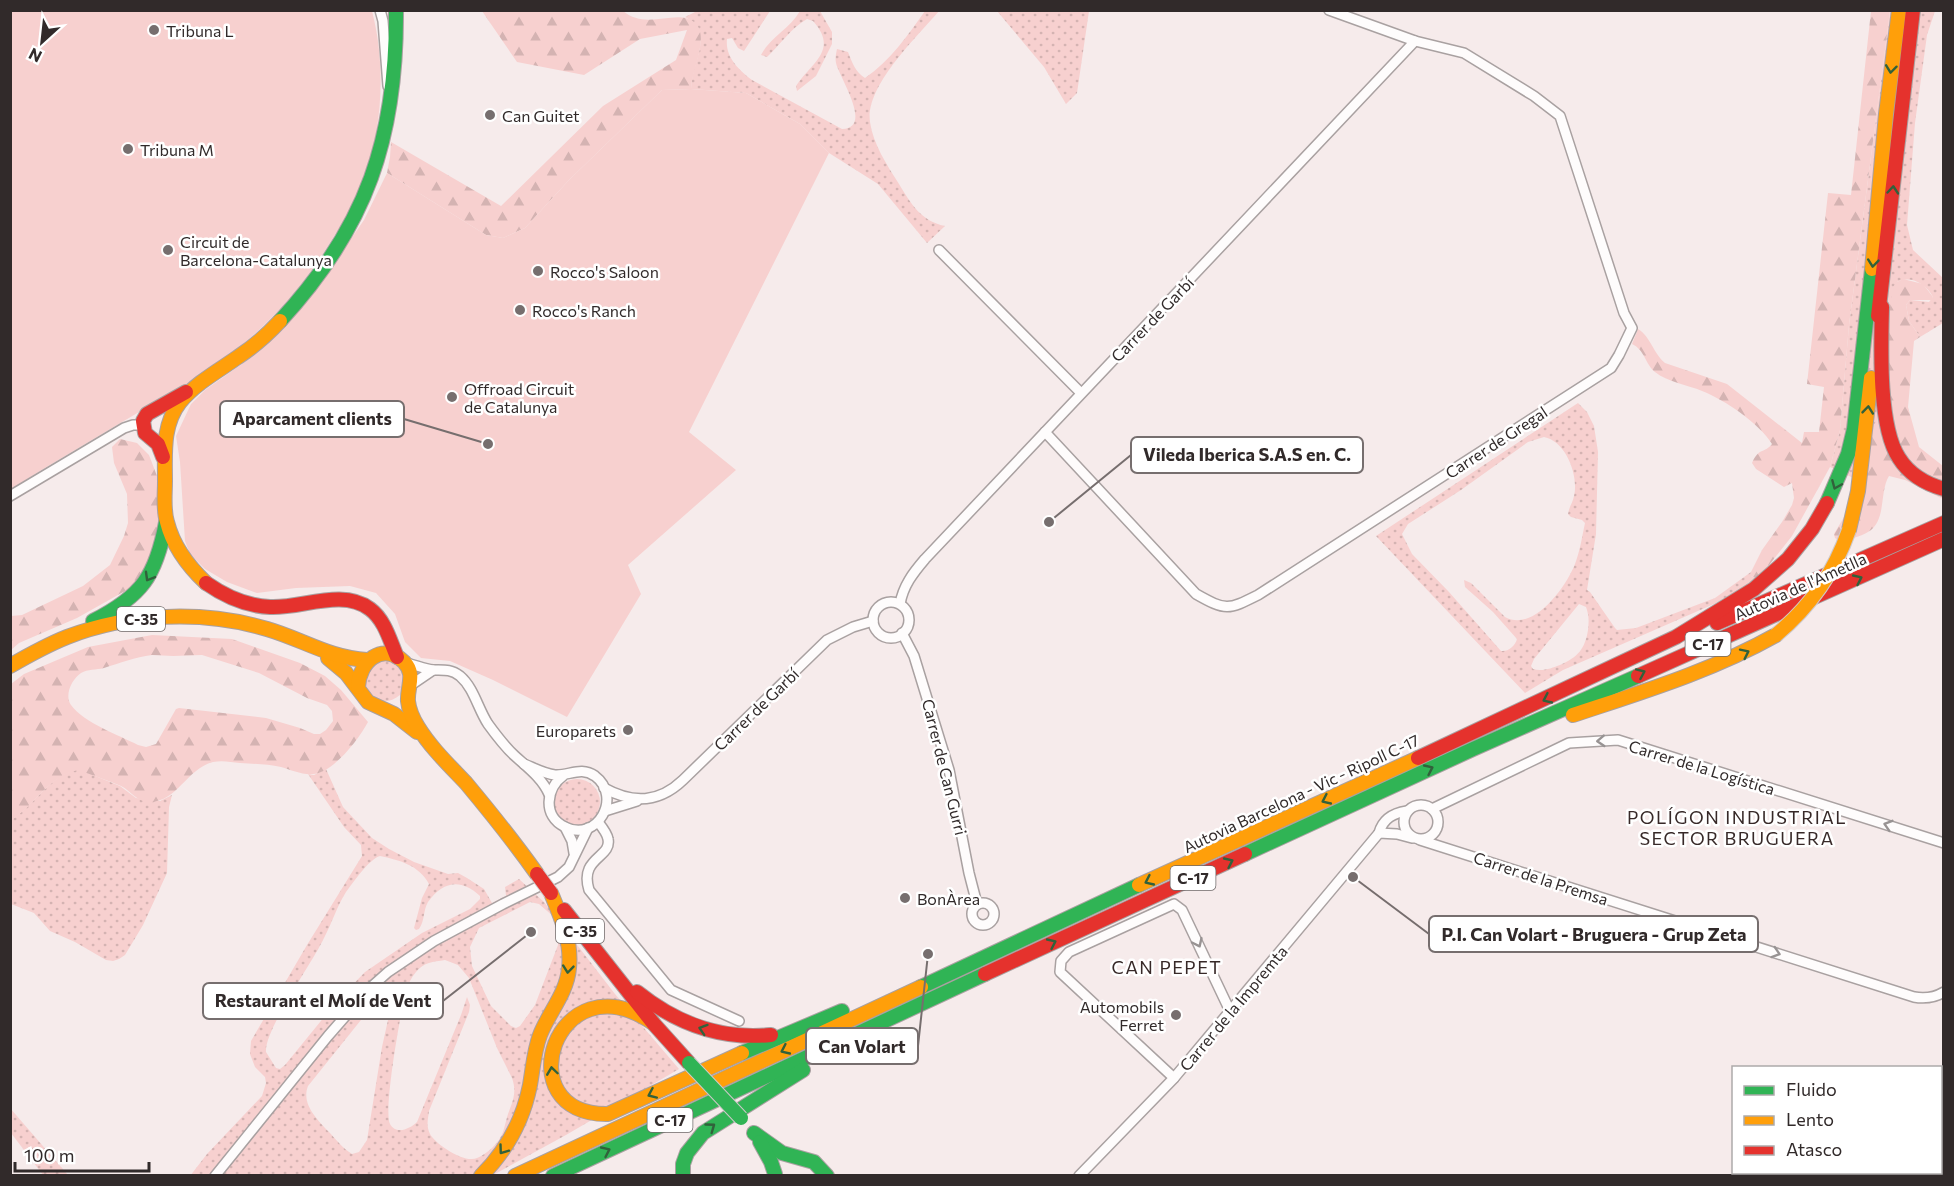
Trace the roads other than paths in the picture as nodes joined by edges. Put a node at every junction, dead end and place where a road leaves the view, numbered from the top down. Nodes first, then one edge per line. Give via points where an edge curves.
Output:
1 (380, 10) edge
2 (396, 10) edge
3 (1329, 10) edge
4 (1899, 10) edge
5 (1913, 10) edge
6 (1415, 41) junction
7 (391, 95) junction
8 (939, 250) dead end
9 (1882, 290) junction
10 (198, 386) junction
11 (1081, 393) junction
12 (155, 411) junction
13 (142, 425) junction
14 (164, 431) junction
15 (1045, 432) junction
16 (1944, 489) edge
17 (10, 496) edge
18 (166, 522) junction
19 (1944, 523) edge
20 (1944, 539) edge
21 (900, 604) junction
22 (873, 621) junction
23 (383, 627) junction
24 (902, 633) junction
25 (1676, 638) junction
26 (49, 645) junction
27 (318, 651) junction
28 (370, 658) junction
29 (401, 660) junction
30 (10, 666) edge
31 (433, 670) junction
32 (358, 687) junction
33 (410, 689) junction
34 (380, 708) junction
35 (430, 743) junction
36 (1473, 749) junction
37 (524, 764) junction
38 (564, 775) junction
39 (604, 788) junction
40 (549, 794) junction
41 (642, 799) junction
42 (1432, 809) junction
43 (605, 811) junction
44 (1407, 811) junction
45 (598, 822) junction
46 (565, 827) junction
47 (588, 828) junction
48 (1379, 832) junction
49 (1417, 839) junction
50 (1944, 843) edge
51 (574, 853) junction
52 (551, 893) junction
53 (977, 904) dead end
54 (609, 968) junction
55 (974, 971) junction
56 (1940, 994) edge
57 (1230, 1011) junction
58 (739, 1021) dead end
59 (653, 1023) junction
60 (801, 1028) junction
61 (1174, 1078) junction
62 (754, 1133) junction
63 (796, 1157) junction
64 (775, 1175) edge
65 (215, 1176) edge
66 (481, 1176) edge
67 (514, 1176) edge
68 (553, 1176) edge
69 (683, 1176) edge
70 (827, 1176) edge
71 (1079, 1176) edge

1 - 7 street
2 - 7 main road
3 - 6 street
4 -> 25 main road via 1865,340 1855,418 1839,480 1821,516 1788,559 1754,589
9 -> 5 main road
6 - 11 street, Carrer de Garbí
6 - 15 street, Carrer de Gregal via 1464,53 1560,116 1632,328 1611,368 1258,595 1233,607 1214,604 1196,594
7 - 10 main road via 377,163 366,194 325,267 256,344
8 - 11 street
9 - 16 main road via 1883,395 1893,449 1914,475
36 -> 9 main road, bridge via 1717,665 1757,647 1801,613 1839,559 1849,530 1858,491
10 - 12 main road
10 - 14 main road via 178,405
11 - 15 street, Carrer de Garbí
12 - 13 main road via 147,414
12 - 14 main road via 162,413
13 - 14 main road via 148,436
13 - 17 street via 124,428
14 - 18 main road via 160,445 165,466
15 - 21 street, Carrer de Garbí via 925,560 908,581
18 - 23 main road via 189,568 231,598 268,607 347,600 373,610
18 -> 26 main road via 155,567 138,593 113,612
19 - 25 main road, Autovia de l'Ametlla / C-17
36 -> 20 main road, Autovia de l'Ametlla / C-17
21 - 22 street via 881,604
21 - 24 street via 909,619
22 - 24 street via 883,636
22 - 41 street, Carrer de Garbí via 827,640 674,788 658,797
23 - 28 main road
23 - 29 main road
24 - 53 street, Carrer de Can Gurri via 914,656 951,778
25 -> 55 main road, Autovia Barcelona - Vic - Ripoll C-17 / C-17 via 1022,939
26 - 27 main road, C-35 via 111,623 184,616 264,628
26 - 30 main road, C-35
27 - 28 main road, C-35 via 346,660
27 - 32 main road, C-35
28 - 29 main road, C-35 via 388,654
28 - 32 main road via 360,670
29 - 31 street
29 - 33 main road, C-35 via 410,673
31 - 33 street
31 - 37 street via 449,670 464,680 487,722
32 - 34 main road, C-35 via 368,702
33 - 34 main road via 397,705
33 - 35 main road, C-35 via 412,717
34 - 35 main road, C-35 via 401,719
35 - 52 main road, C-35, bridge via 501,826
55 -> 36 main road, Autovia Barcelona - Vic - Ripoll C-17 / C-17
37 - 38 street
37 - 40 street
38 - 39 street via 577,771 590,774
38 - 40 street via 557,779
39 - 41 street
39 - 43 street
40 - 46 street via 551,813
41 - 43 street, Carrer de Garbí
42 - 44 street via 1422,805
42 - 49 street via 1437,829 1430,837
50 -> 42 street, Carrer de la Logística via 1618,740 1569,743
43 - 45 street
44 - 48 street, Carrer de la Impremta via 1387,819
44 - 49 street via 1404,826
45 - 47 street
45 - 58 street via 609,843 607,850 590,865 586,881 589,890 671,990
46 - 47 street
46 - 51 street
47 - 51 street
48 - 49 street
48 - 57 street, Carrer de la Impremta
49 -> 56 street, Carrer de la Premsa via 1914,997
51 - 65 street via 569,867 558,877 435,941 370,988
52 - 54 main road, C-35
52 -> 66 main road via 569,943 566,984 537,1045 525,1109 517,1129
54 - 59 main road, C-35
60 -> 54 main road via 752,1037 716,1033 683,1022 655,1006
55 - 60 main road via 936,971
55 -> 67 main road, Autovia Barcelona - Vic - Ripoll C-17 / C-17
68 -> 55 main road, Autovia Barcelona - Vic - Ripoll C-17 / C-17
69 -> 55 main road via 683,1164 691,1147 720,1120 797,1072 912,1014
57 - 61 street, Carrer de la Impremta
61 -> 57 street via 1060,972 1061,961 1069,952 1174,904 1182,910
60 -> 59 main road via 608,1113 587,1114 575,1109 558,1091 552,1079 551,1055 559,1035 573,1019 588,1009 610,1006 630,1010
59 - 62 main road, C-35, bridge
61 - 71 street, Carrer de la Impremta
62 - 63 main road, C-35 via 774,1149
62 - 64 main road, C-35
63 - 64 main road, C-35 via 783,1163
63 - 70 main road, C-35 via 816,1162

